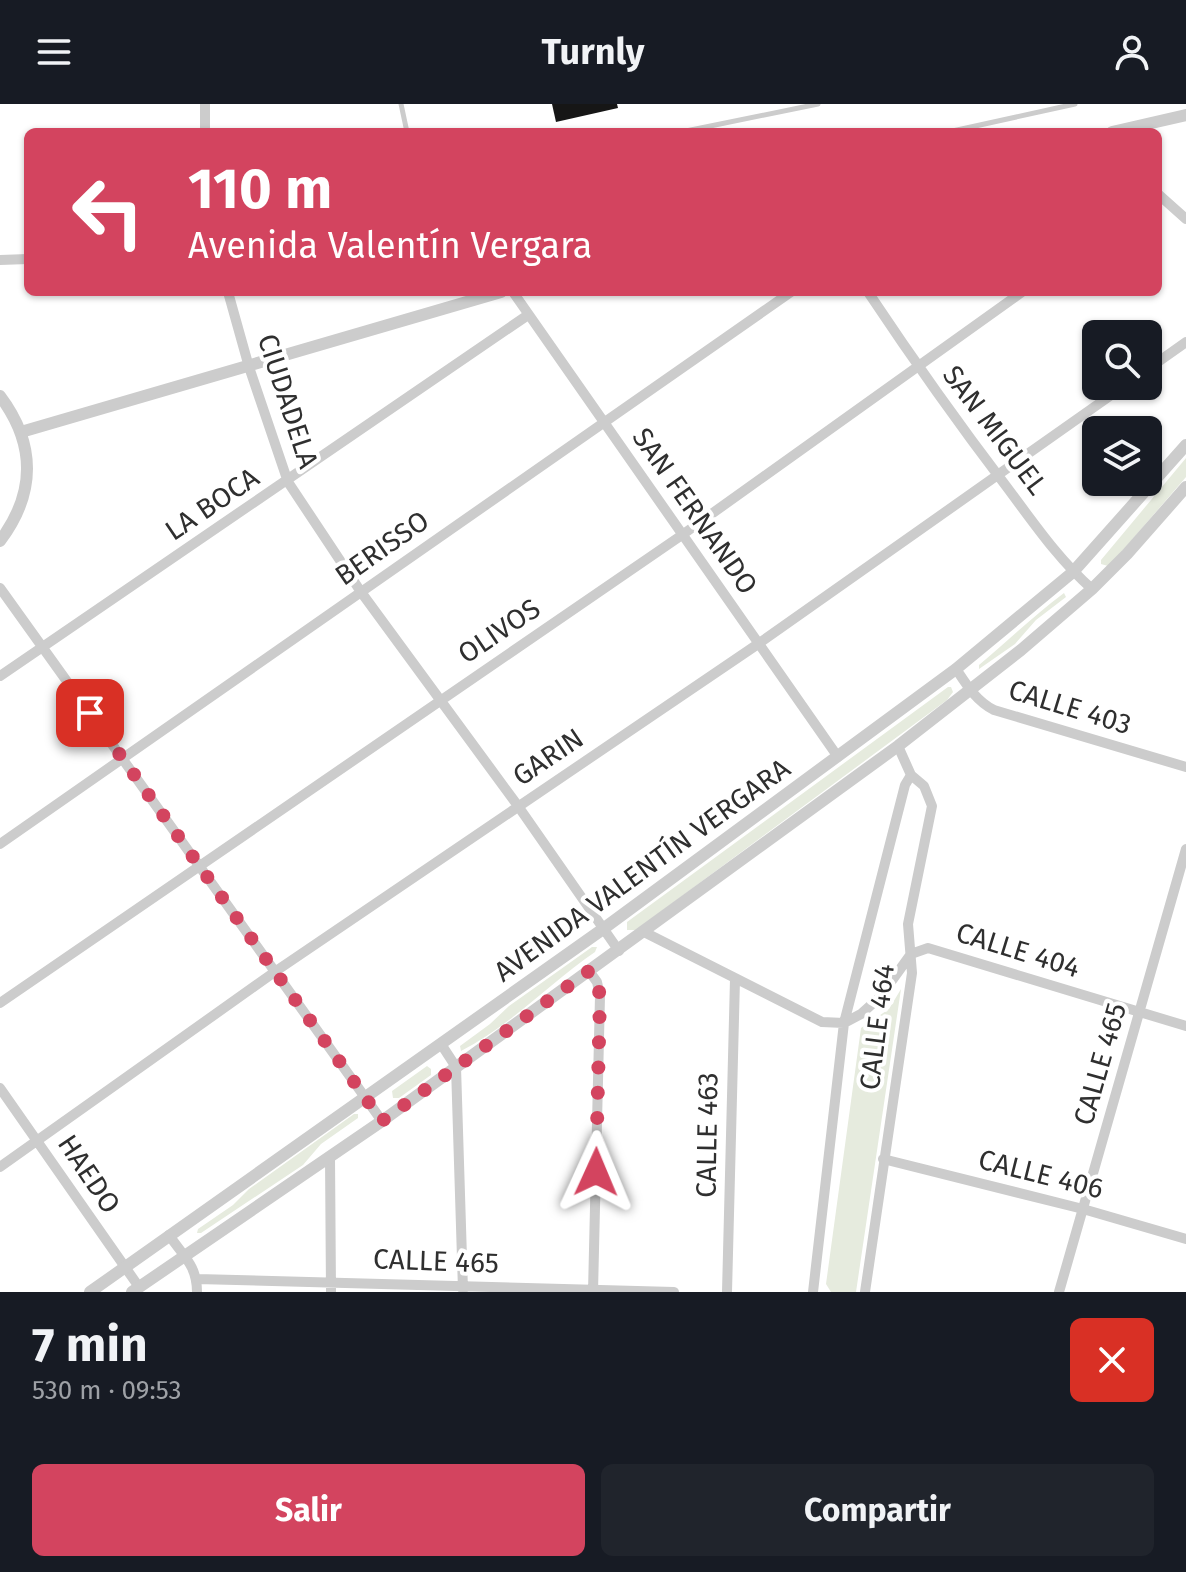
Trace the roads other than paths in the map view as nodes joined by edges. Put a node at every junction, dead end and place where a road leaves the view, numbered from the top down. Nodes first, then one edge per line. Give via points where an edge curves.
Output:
1 (205, 104) edge
2 (401, 104) edge
3 (818, 104) edge
4 (1075, 104) edge
5 (1186, 115) edge
6 (205, 128) edge
7 (406, 128) edge
8 (701, 128) edge
9 (966, 128) edge
10 (1141, 128) edge
11 (1162, 198) edge
12 (1186, 219) edge
13 (24, 259) edge
14 (0, 260) edge
15 (229, 296) edge
16 (488, 296) edge
17 (516, 296) edge
18 (785, 296) edge
19 (871, 296) edge
20 (1016, 296) edge
21 (528, 315) junction
22 (1186, 342) edge
23 (1162, 359) edge
24 (917, 366) junction
25 (249, 367) junction
26 (0, 396) edge
27 (1104, 400) edge
28 (604, 423) junction
29 (21, 432) junction
30 (1186, 445) edge
31 (997, 474) junction
32 (288, 482) junction
33 (1186, 487) edge
34 (682, 535) junction
35 (0, 541) edge
36 (1073, 572) junction
37 (0, 588) edge
38 (1092, 589) junction
39 (361, 592) junction
40 (758, 644) junction
41 (42, 646) junction
42 (956, 669) junction
43 (0, 676) edge
44 (969, 689) junction
45 (439, 701) junction
46 (898, 746) junction
47 (838, 757) junction
48 (123, 758) junction
49 (1186, 767) edge
50 (911, 775) junction
51 (518, 806) junction
52 (0, 844) edge
53 (1186, 849) edge
54 (201, 867) junction
55 (603, 929) junction
56 (644, 932) junction
57 (619, 951) junction
58 (911, 954) junction
59 (276, 971) junction
60 (589, 971) junction
61 (735, 979) junction
62 (0, 1003) edge
63 (1140, 1012) junction
64 (844, 1023) junction
65 (1186, 1026) edge
66 (441, 1044) junction
67 (456, 1067) junction
68 (0, 1088) edge
69 (366, 1098) junction
70 (382, 1121) junction
71 (38, 1141) junction
72 (330, 1157) junction
73 (883, 1159) junction
74 (0, 1167) edge
75 (1083, 1209) junction
76 (169, 1235) junction
77 (1186, 1239) edge
78 (184, 1256) junction
79 (124, 1268) junction
80 (197, 1279) junction
81 (331, 1287) edge
82 (463, 1289) edge
83 (135, 1290) edge
84 (593, 1291) edge
85 (90, 1292) edge
86 (197, 1292) edge
87 (674, 1292) edge
88 (727, 1292) edge
89 (813, 1292) edge
90 (865, 1292) edge
91 (1059, 1292) edge

1 - 6 street
2 - 7 lane
3 - 8 lane
4 - 9 lane
5 - 10 street
11 - 12 street
13 - 14 street
15 - 25 street, CIUDADELA
16 - 25 street
17 - 21 street, SAN FERNANDO
18 - 28 street, BERISSO
19 - 24 street, SAN MIGUEL
20 - 24 street, OLIVOS
21 - 28 street, SAN FERNANDO
21 - 32 street, LA BOCA
22 - 23 street
24 - 31 street, SAN MIGUEL
24 - 34 street, OLIVOS
25 - 29 street
25 - 32 street, CIUDADELA
26 - 29 street
27 - 31 street, GARIN
28 - 34 street, SAN FERNANDO
28 - 39 street, BERISSO
29 - 35 street via 26,489 17,516
30 - 36 street, AVENIDA VALENTÍN VERGARA
31 - 36 street, SAN MIGUEL
31 - 40 street, GARIN
32 - 39 street, CIUDADELA
32 - 41 street, LA BOCA
33 - 38 street, AVENIDA VALENTÍN VERGARA
34 - 40 street, SAN FERNANDO
34 - 45 street, OLIVOS
36 - 38 street, SAN MIGUEL
36 - 42 street, AVENIDA VALENTÍN VERGARA
37 - 41 street
38 - 44 street, AVENIDA VALENTÍN VERGARA
39 - 45 street, CIUDADELA
39 - 48 street, BERISSO
40 - 47 street, SAN FERNANDO
40 - 51 street, GARIN
41 - 43 street, LA BOCA
41 - 48 street
42 - 44 street, CALLE 403
42 - 47 street, AVENIDA VALENTÍN VERGARA
44 - 46 street, AVENIDA VALENTÍN VERGARA
44 - 49 street, CALLE 403 via 994,710
45 - 51 street, CIUDADELA
45 - 54 street, OLIVOS
46 - 50 street, CALLE 464
46 - 56 street, AVENIDA VALENTÍN VERGARA
47 - 55 street, AVENIDA VALENTÍN VERGARA
48 - 52 street, BERISSO
48 - 54 street
50 - 58 street, CALLE 464 via 924,786 932,806 908,924
50 - 64 street, CALLE 464
51 - 55 street, CIUDADELA
51 - 59 street, GARIN
53 - 63 street, CALLE 465
54 - 59 street
54 - 62 street, OLIVOS
55 - 57 street, CIUDADELA
55 - 66 street, AVENIDA VALENTÍN VERGARA
56 - 57 street, AVENIDA VALENTÍN VERGARA
56 - 61 street
57 - 60 street, AVENIDA VALENTÍN VERGARA
58 - 63 street, CALLE 404 via 928,948
58 - 64 street, CALLE 404 via 880,997
58 - 73 street, CALLE 464
59 - 69 street
59 - 71 street, GARIN
60 - 67 street, AVENIDA VALENTÍN VERGARA
60 - 84 street via 600,996
61 - 64 street via 822,1022
61 - 88 street, CALLE 463
63 - 65 street, CALLE 404
63 - 75 street, CALLE 465
64 - 89 street, CALLE 464
66 - 67 street
66 - 69 street, AVENIDA VALENTÍN VERGARA
67 - 70 street, AVENIDA VALENTÍN VERGARA
67 - 82 street
68 - 71 street, HAEDO
69 - 70 street
69 - 76 street, AVENIDA VALENTÍN VERGARA
70 - 72 street, AVENIDA VALENTÍN VERGARA
71 - 74 street, GARIN
71 - 79 street, HAEDO
72 - 78 street, AVENIDA VALENTÍN VERGARA
72 - 81 street
73 - 75 street, CALLE 406
73 - 90 street, CALLE 464
75 - 77 street, CALLE 406
75 - 91 street, CALLE 465
76 - 78 street
76 - 79 street, AVENIDA VALENTÍN VERGARA
78 - 80 street
78 - 83 street, AVENIDA VALENTÍN VERGARA
79 - 83 street, HAEDO
79 - 85 street, AVENIDA VALENTÍN VERGARA
80 - 81 street, CALLE 465
80 - 86 street
81 - 82 street, CALLE 465
82 - 84 street, CALLE 465
84 - 87 street, CALLE 465

